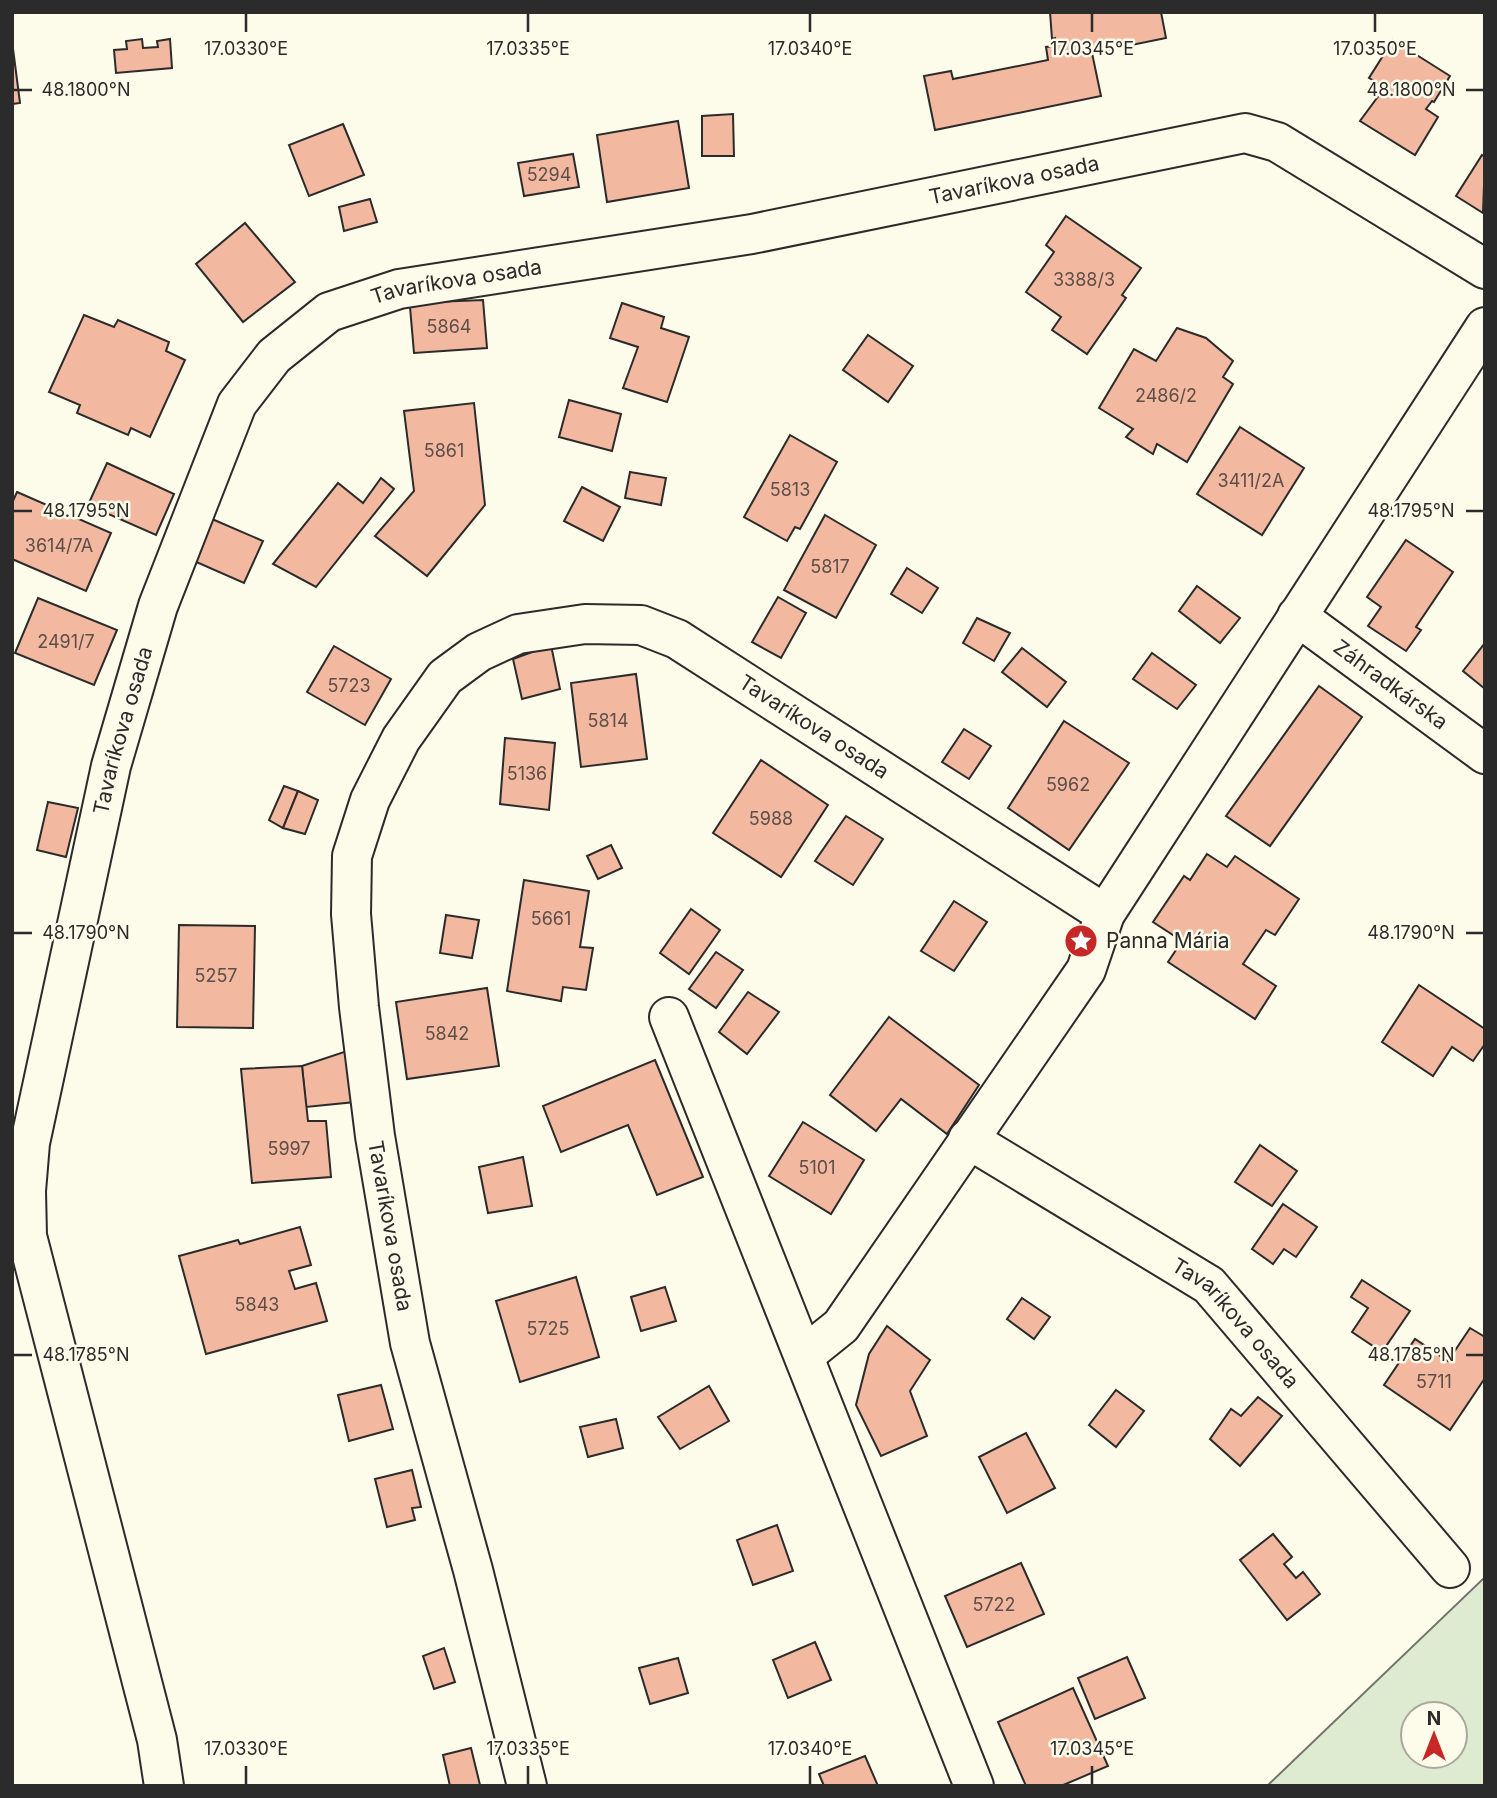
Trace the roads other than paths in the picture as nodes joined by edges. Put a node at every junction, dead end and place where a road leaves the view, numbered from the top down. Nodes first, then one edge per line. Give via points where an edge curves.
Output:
1 (1485, 269) edge
2 (1485, 327) edge
3 (1297, 616) junction
4 (1485, 754) edge
5 (1105, 914) junction
6 (669, 1017) dead end
7 (968, 1139) junction
8 (19, 1193) edge
9 (805, 1355) junction
10 (1450, 1568) dead end
11 (164, 1786) edge
12 (527, 1786) edge
13 (974, 1786) edge

1 - 8 street, Tavaríkova osada via 1277,142 1245,134 752,234 399,289 329,312 275,356 237,404 158,606 111,766
2 - 3 street
3 - 4 street, Záhradkárska
3 - 5 street
5 - 7 street via 1086,970
5 - 12 street, Tavaríkova osada via 677,639 641,625 585,624 508,638 445,677 401,739 370,800 352,856 351,914 359,1007 375,1136 410,1343
6 - 9 street
7 - 9 street via 841,1326
7 - 10 street, Tavaríkova osada via 1209,1285
8 - 11 street, Tavaríkova osada via 157,1740
9 - 13 street

